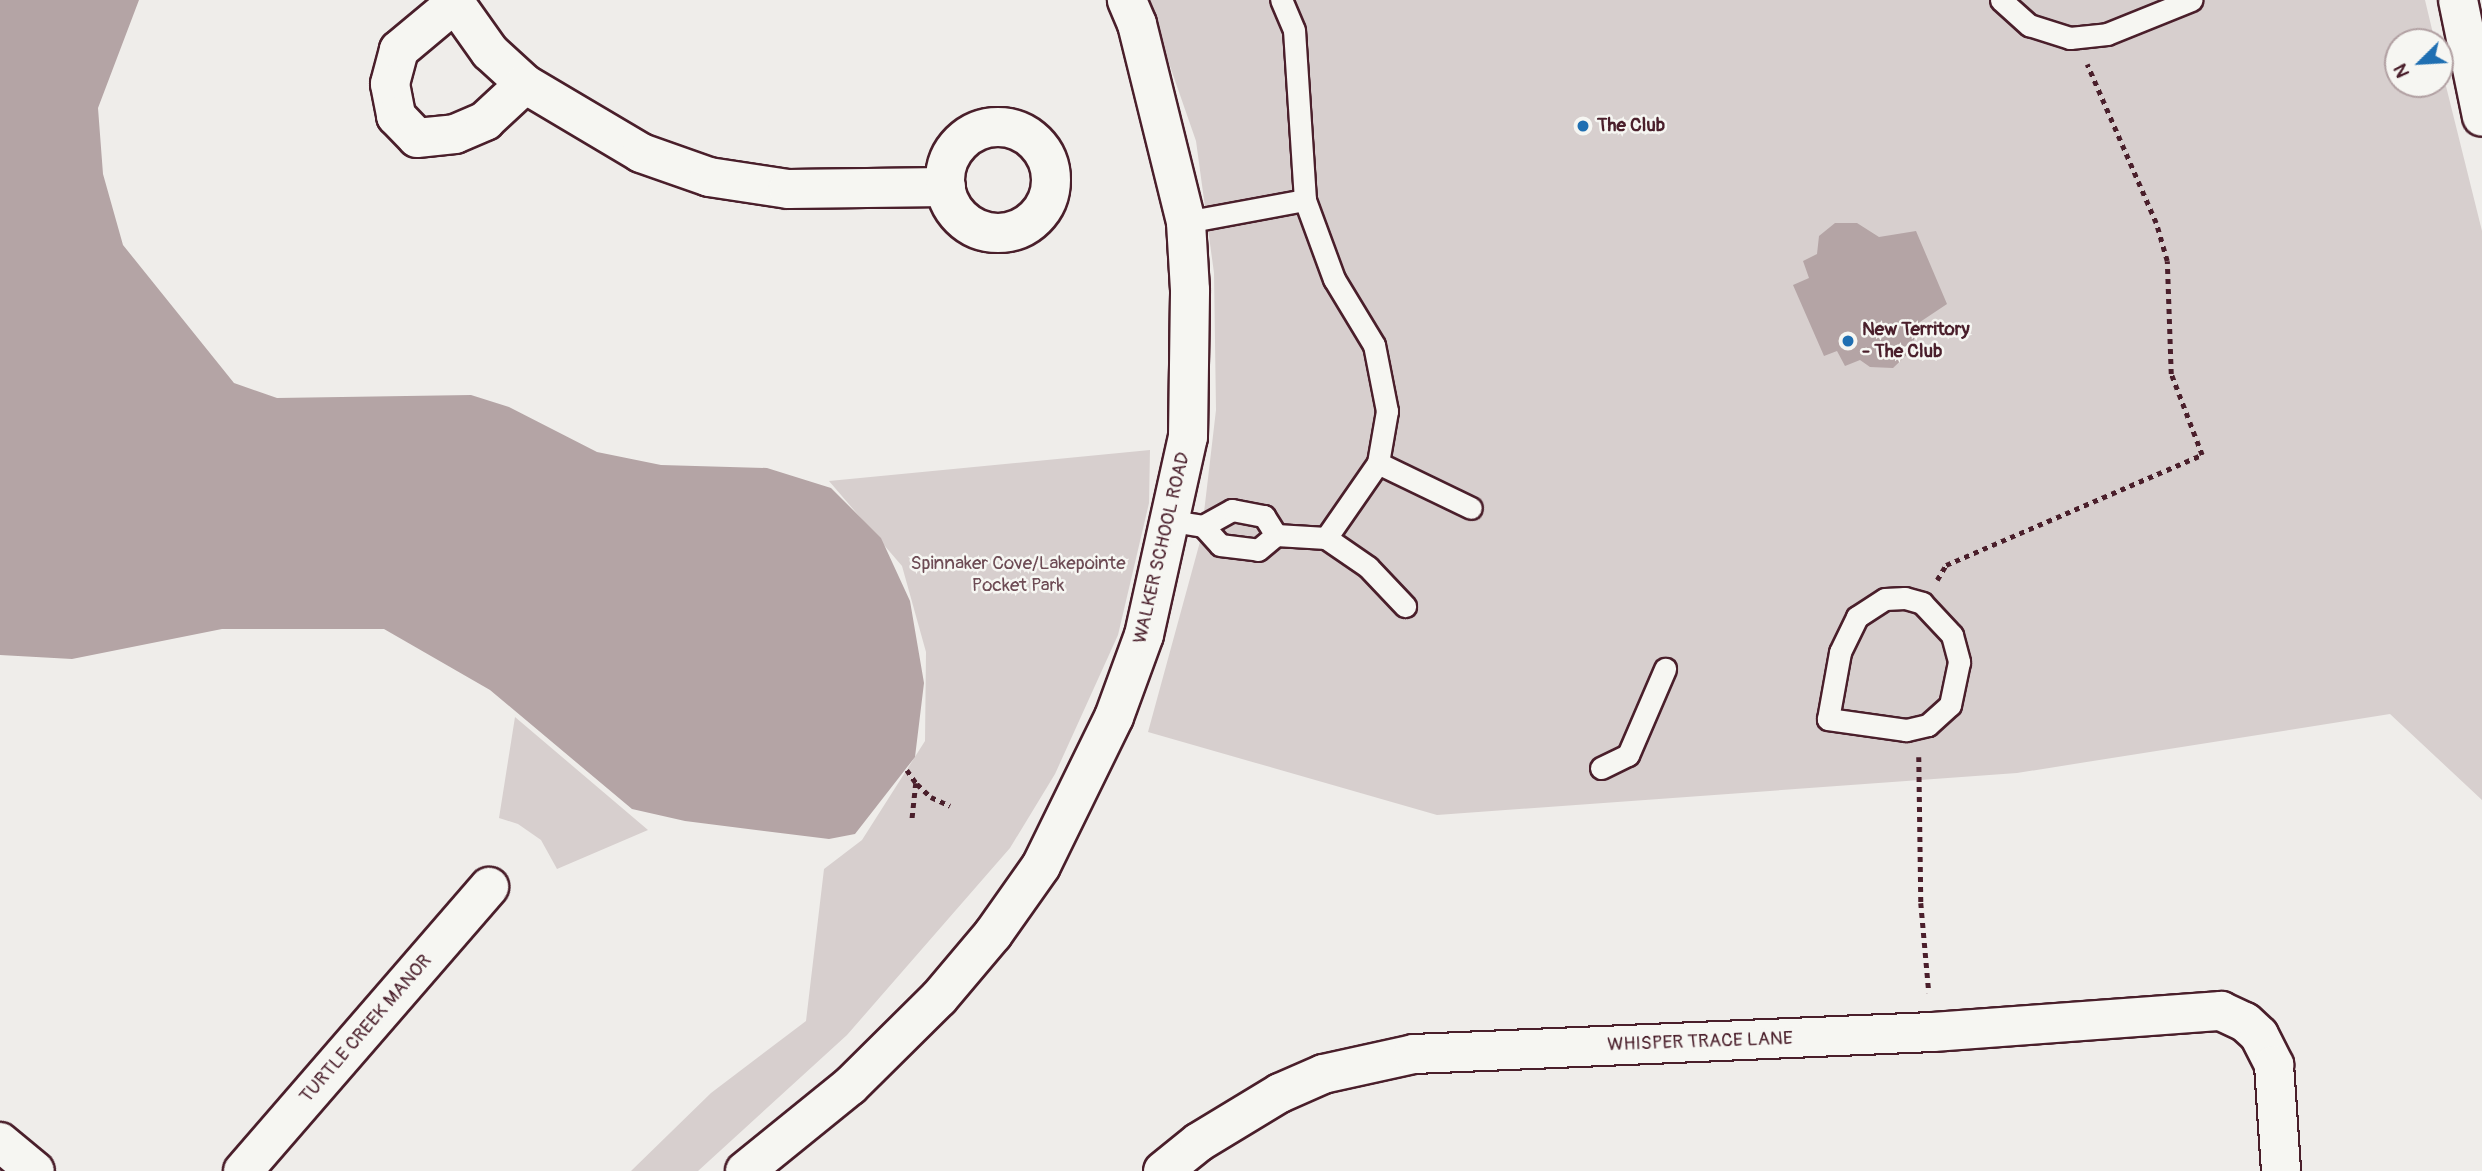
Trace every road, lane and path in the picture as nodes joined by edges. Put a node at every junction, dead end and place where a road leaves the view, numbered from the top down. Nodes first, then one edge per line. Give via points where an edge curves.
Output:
1 (1127, 0) edge
2 (1281, 0) edge
3 (2001, 0) edge
4 (2191, 0) edge
5 (2458, 0) edge
6 (454, 2) edge
7 (2082, 56) dead end
8 (525, 84) junction
9 (2482, 117) edge
10 (946, 187) dead end
11 (1305, 200) junction
12 (1186, 222) junction
13 (1378, 463) junction
14 (1471, 508) dead end
15 (1187, 524) junction
16 (1276, 535) junction
17 (1325, 538) junction
18 (1922, 603) junction
19 (1405, 606) dead end
20 (1665, 669) dead end
21 (1915, 729) junction
22 (1601, 768) dead end
23 (907, 770) dead end
24 (916, 783) junction
25 (950, 806) dead end
26 (912, 820) dead end
27 (489, 887) dead end
28 (1933, 1032) junction
29 (0, 1142) edge
30 (35, 1171) edge
31 (243, 1171) edge
32 (745, 1171) edge
33 (1163, 1171) edge
34 (2281, 1171) edge

1 - 12 street, WALKER SCHOOL ROAD via 1137,23
2 - 11 lane via 1294,30
3 - 4 lane via 2029,25 2070,38 2107,34
5 - 9 street
6 - 8 street via 489,52
6 - 8 street via 400,50 390,84 396,116 417,138 454,134 485,121
7 - 18 path via 2157,223 2167,261 2171,374 2202,455 1946,565
8 - 10 street via 641,153 709,177 788,188
11 - 12 lane
11 - 13 lane via 1334,279 1374,345 1387,411
12 - 15 street, WALKER SCHOOL ROAD via 1192,364
13 - 14 lane
13 - 17 lane
15 - 16 lane via 1220,545 1258,550
15 - 16 lane via 1232,510 1264,516
15 - 32 street, WALKER SCHOOL ROAD via 1114,717 1041,866 993,934 939,998 849,1086
16 - 17 lane
17 - 19 lane via 1368,567
18 - 21 lane via 1952,635 1959,662 1950,705 1928,725
18 - 21 lane via 1905,598 1885,600 1857,617 1840,652 1828,719
20 - 22 lane via 1628,755
21 - 28 path via 1921,771 1921,903
23 - 24 path
24 - 25 path
24 - 26 path
27 - 31 street, TURTLE CREEK MANOR
28 - 33 street, WHISPER TRACE LANE via 1414,1054 1368,1061 1280,1093 1209,1135
28 - 34 street, WHISPER TRACE LANE via 2221,1011 2245,1022 2259,1035 2274,1065
29 - 30 street

